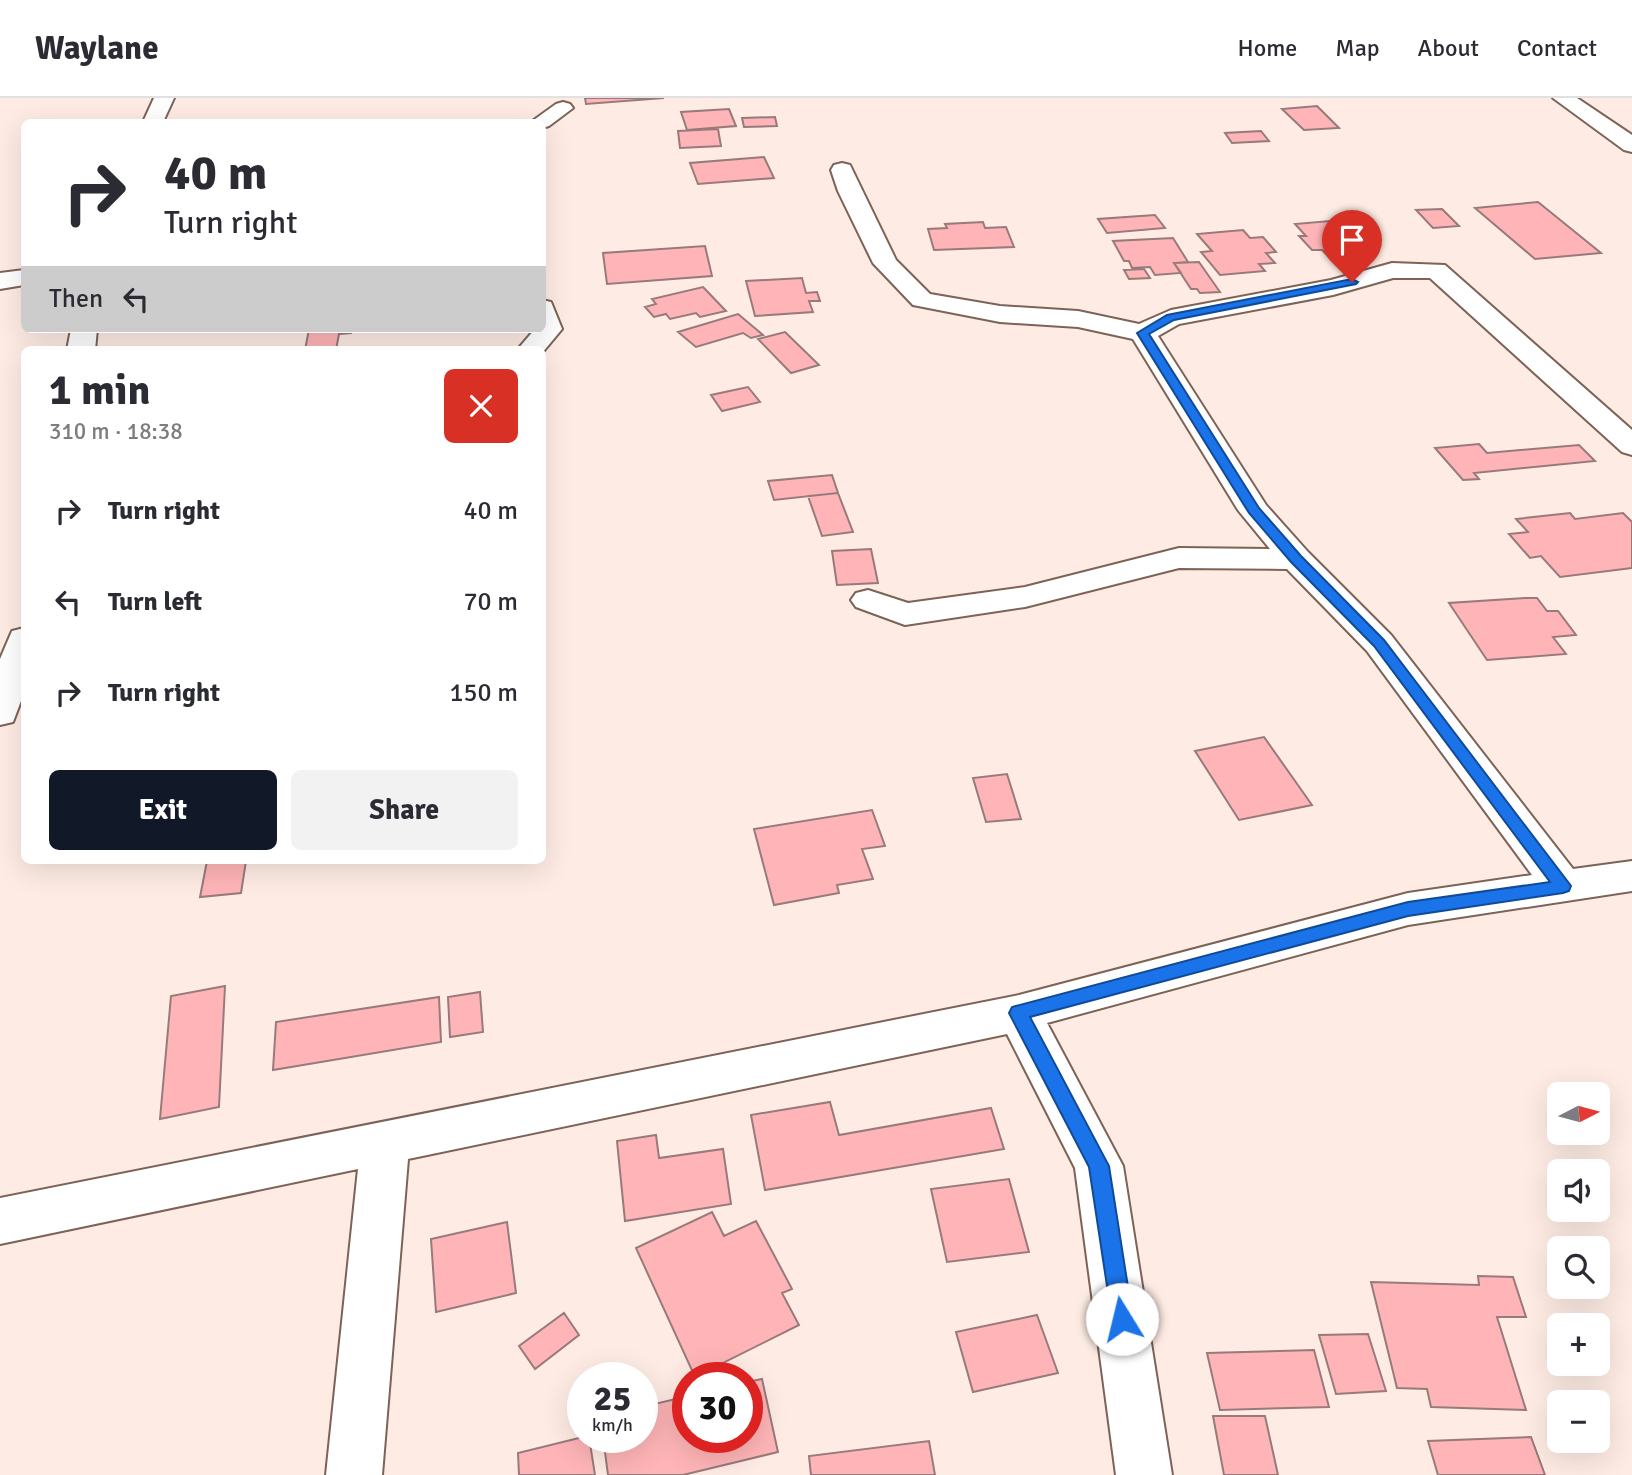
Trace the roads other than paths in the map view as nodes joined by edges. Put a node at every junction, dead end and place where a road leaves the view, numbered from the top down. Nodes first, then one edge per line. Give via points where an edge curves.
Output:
1 (163, 98) edge
2 (1563, 98) edge
3 (563, 108) dead end
4 (154, 119) edge
5 (546, 119) edge
6 (1632, 145) edge
7 (842, 170) dead end
8 (21, 278) edge
9 (0, 281) edge
10 (1143, 333) junction
11 (1632, 446) edge
12 (1296, 559) junction
13 (868, 600) dead end
14 (21, 648) edge
15 (0, 713) edge
16 (1632, 876) edge
17 (1563, 886) junction
18 (1019, 1013) junction
19 (385, 1143) junction
20 (0, 1221) edge
21 (354, 1475) edge
22 (1143, 1475) edge

1 - 4 street
2 - 6 street
3 - 5 street
7 - 10 street via 885,263 922,300 1000,314 1078,319
8 - 9 street
10 - 11 street via 1171,318 1392,271 1436,270
10 - 12 street via 1254,510
12 - 13 street via 1179,558 1025,597 905,614
12 - 17 street via 1379,643
14 - 15 street
16 - 17 street
17 - 18 street via 1408,909
18 - 19 street
18 - 22 street via 1099,1166
19 - 20 street
19 - 21 street

